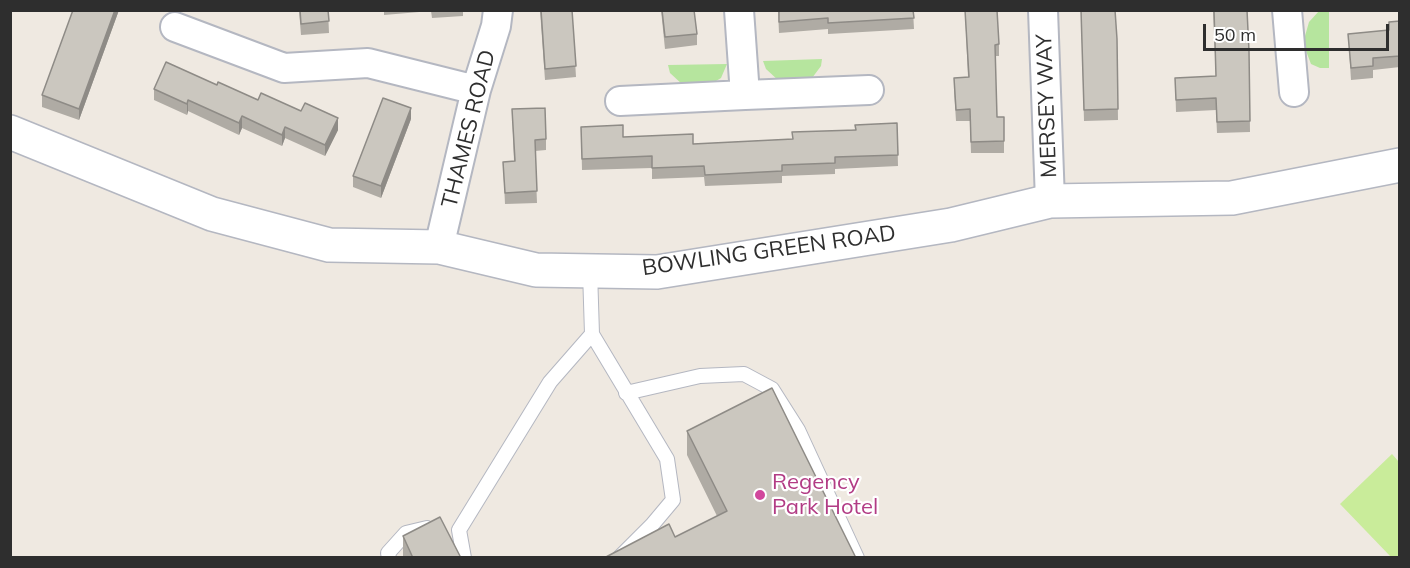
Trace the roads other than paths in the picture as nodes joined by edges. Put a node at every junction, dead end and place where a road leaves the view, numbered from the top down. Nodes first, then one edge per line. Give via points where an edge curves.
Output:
1 (498, 10) edge
2 (739, 10) edge
3 (1043, 10) edge
4 (1287, 10) edge
5 (175, 27) dead end
6 (476, 90) junction
7 (869, 90) dead end
8 (1294, 92) dead end
9 (745, 95) junction
10 (620, 101) dead end
11 (10, 132) edge
12 (1400, 165) edge
13 (1050, 201) junction
14 (439, 247) junction
15 (590, 271) junction
16 (592, 334) junction
17 (626, 393) junction
18 (460, 540) junction
19 (389, 558) edge
20 (464, 558) edge
21 (619, 558) edge
22 (857, 558) edge

1 - 6 street, THAMES ROAD
2 - 9 street
3 - 13 street, MERSEY WAY
4 - 8 street
5 - 6 street via 284,68 368,63
6 - 14 street, THAMES ROAD
7 - 9 street
9 - 10 street
11 - 14 street, BOWLING GREEN ROAD via 212,214 319,243
12 - 13 street, BOWLING GREEN ROAD via 1233,198
13 - 15 street, BOWLING GREEN ROAD via 951,225 657,272
14 - 15 street, BOWLING GREEN ROAD via 536,270
15 - 16 lane
16 - 17 lane
16 - 18 lane via 550,382 459,530
17 - 21 lane via 667,459 673,500
17 - 22 lane via 700,376 744,374 772,389 798,430
18 - 19 lane via 435,526 406,533 388,554
18 - 20 lane

